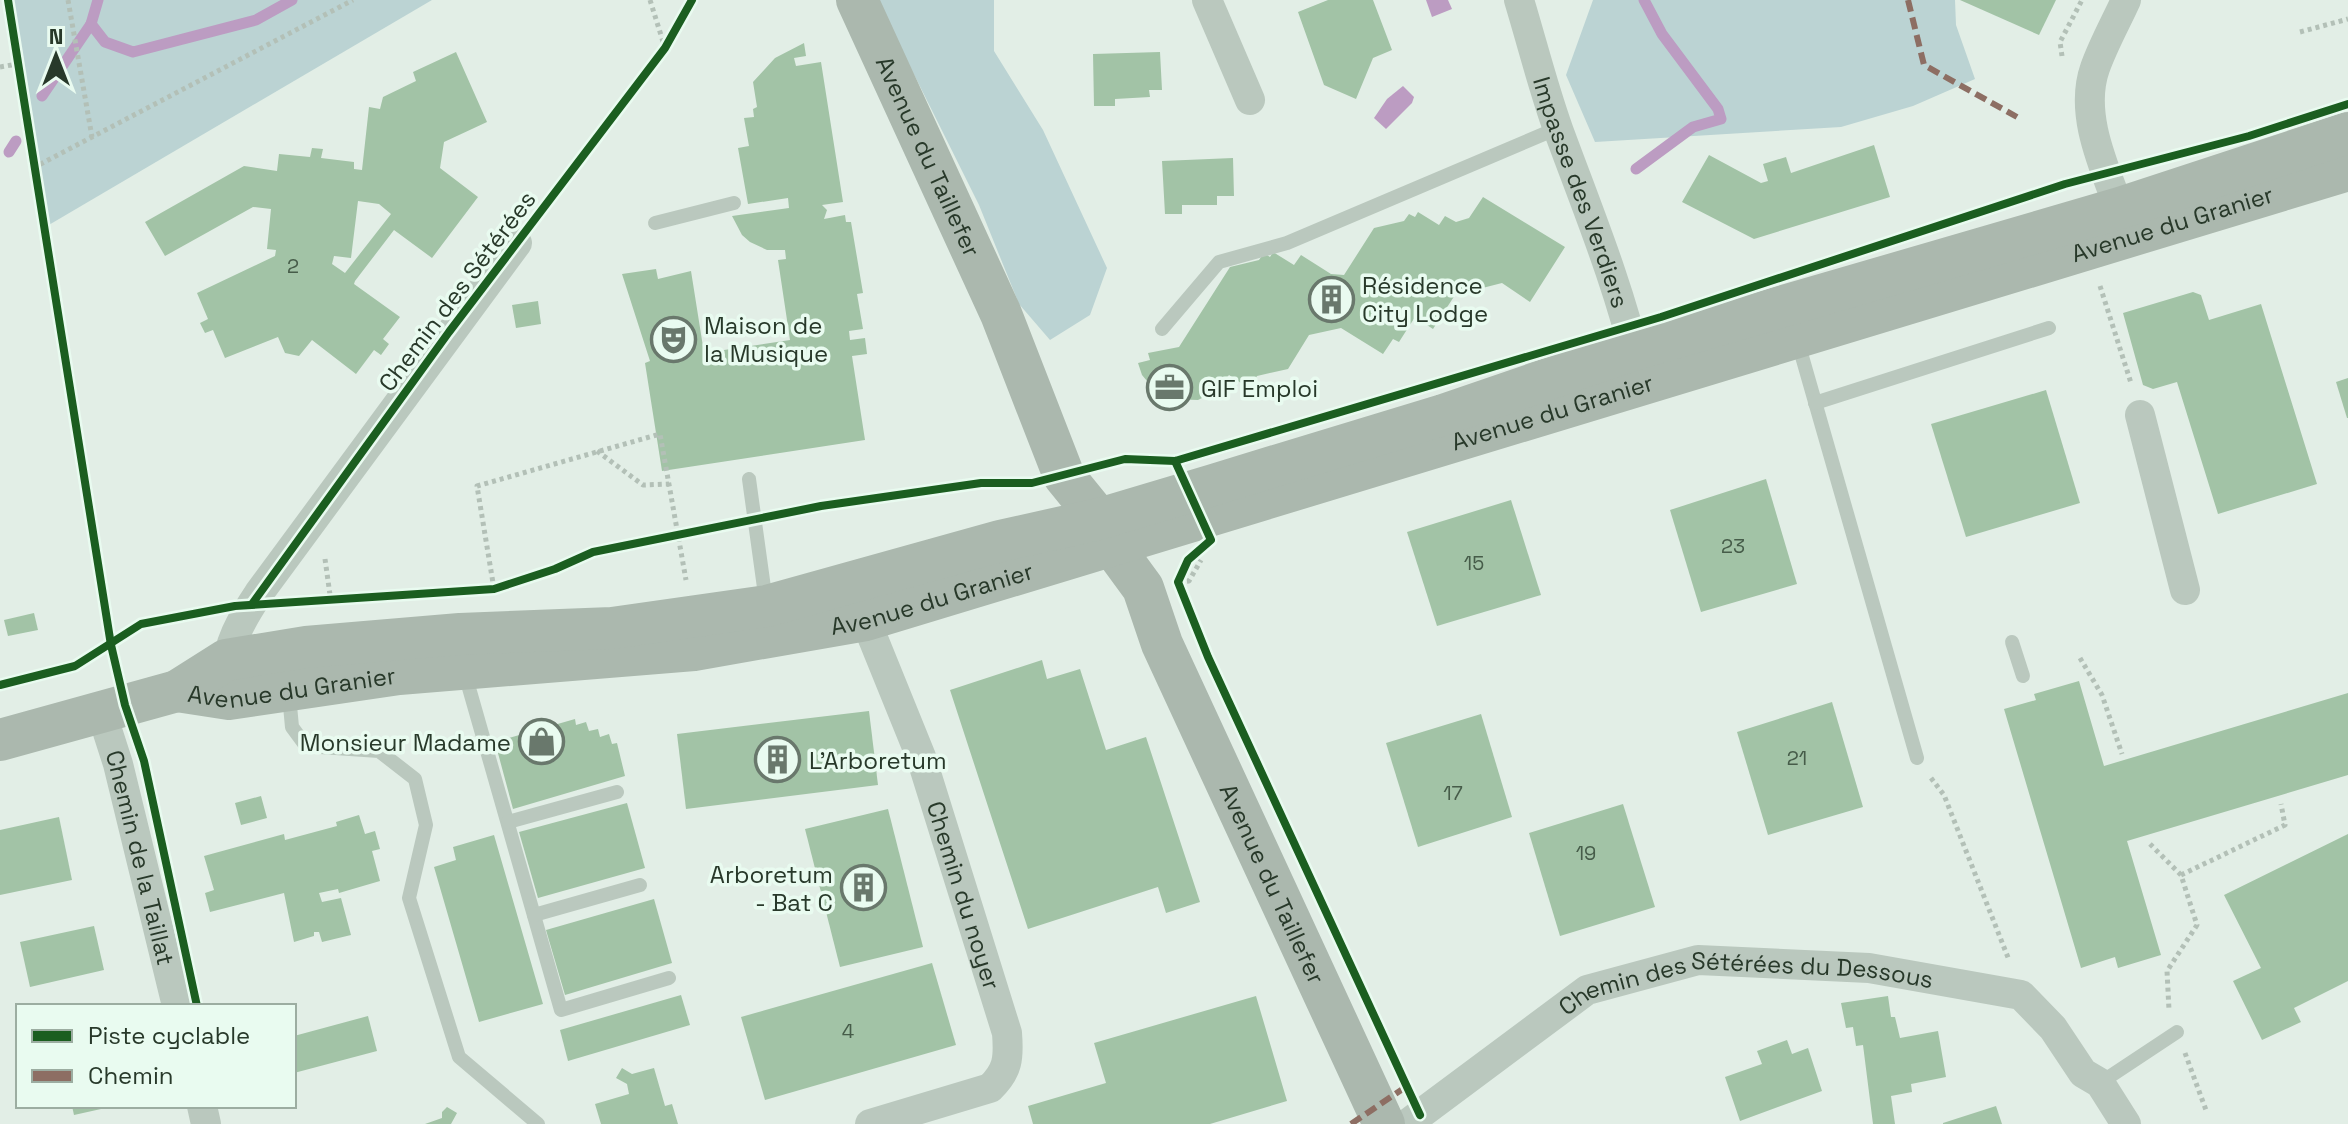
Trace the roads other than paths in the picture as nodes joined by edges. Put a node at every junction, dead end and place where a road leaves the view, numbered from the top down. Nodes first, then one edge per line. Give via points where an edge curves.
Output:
1 (857, 0) edge
2 (1207, 0) edge
3 (1519, 0) edge
4 (2126, 0) edge
5 (1250, 100) dead end
6 (1558, 128) junction
7 (2348, 133) edge
8 (2348, 170) edge
9 (734, 203) dead end
10 (655, 223) dead end
11 (2125, 223) junction
12 (517, 243) dead end
13 (1792, 322) junction
14 (2049, 328) dead end
15 (1162, 329) dead end
16 (1637, 367) junction
17 (1815, 403) junction
18 (2140, 415) dead end
19 (749, 479) dead end
20 (1106, 533) junction
21 (2185, 590) dead end
22 (858, 602) junction
23 (771, 622) junction
24 (2012, 642) dead end
25 (462, 652) junction
26 (288, 669) junction
27 (2023, 676) dead end
28 (227, 679) junction
29 (101, 711) junction
30 (0, 740) edge
31 (1917, 758) road end
32 (617, 792) dead end
33 (508, 822) junction
34 (640, 885) dead end
35 (534, 915) junction
36 (669, 978) dead end
37 (177, 1004) edge
38 (2177, 1032) dead end
39 (2092, 1078) junction
40 (932, 1115) edge
41 (538, 1124) edge
42 (870, 1124) edge
43 (1384, 1124) edge
44 (1407, 1124) edge
45 (2126, 1124) edge

1 - 20 street, Avenue du Taillefer via 1001,314 1064,476
2 - 5 street
3 - 6 street, Impasse des Verdiers
4 - 11 street via 2094,71 2091,117
6 - 15 lane via 1287,243 1219,262
6 - 16 street, Impasse des Verdiers via 1585,195
7 - 11 street, Avenue du Granier
8 - 11 street, Avenue du Granier
9 - 10 lane
11 - 13 street, Avenue du Granier
12 - 28 street, Chemin des Sétérées via 259,593
13 - 16 street, Avenue du Granier
13 - 17 lane
14 - 17 lane
16 - 20 street, Avenue du Granier via 1443,415
16 - 20 street, Avenue du Granier via 1203,520
17 - 31 lane
18 - 21 street
19 - 23 lane
20 - 22 street, Avenue du Granier via 1000,541
20 - 43 street, Avenue du Taillefer via 1143,588 1162,644
22 - 23 street, Avenue du Granier
22 - 40 street, Chemin du noyer via 921,757 1007,1033 1005,1074 990,1088
23 - 25 street, Avenue du Granier via 612,628
24 - 27 lane
25 - 26 street, Avenue du Granier
25 - 33 lane
26 - 28 street, Avenue du Granier
26 - 41 lane via 292,727 306,746 379,751 415,779 426,825 409,898 459,1057
28 - 29 street, Avenue du Granier
29 - 30 street
29 - 37 street, Chemin de la Taillat
32 - 33 lane
33 - 35 lane
34 - 35 lane
35 - 36 lane via 561,1010
38 - 39 lane
39 - 44 street, Chemin des Sétérées du Dessous via 2021,995 1869,968 1698,960 1587,990
39 - 45 street
40 - 42 street, Chemin du noyer

